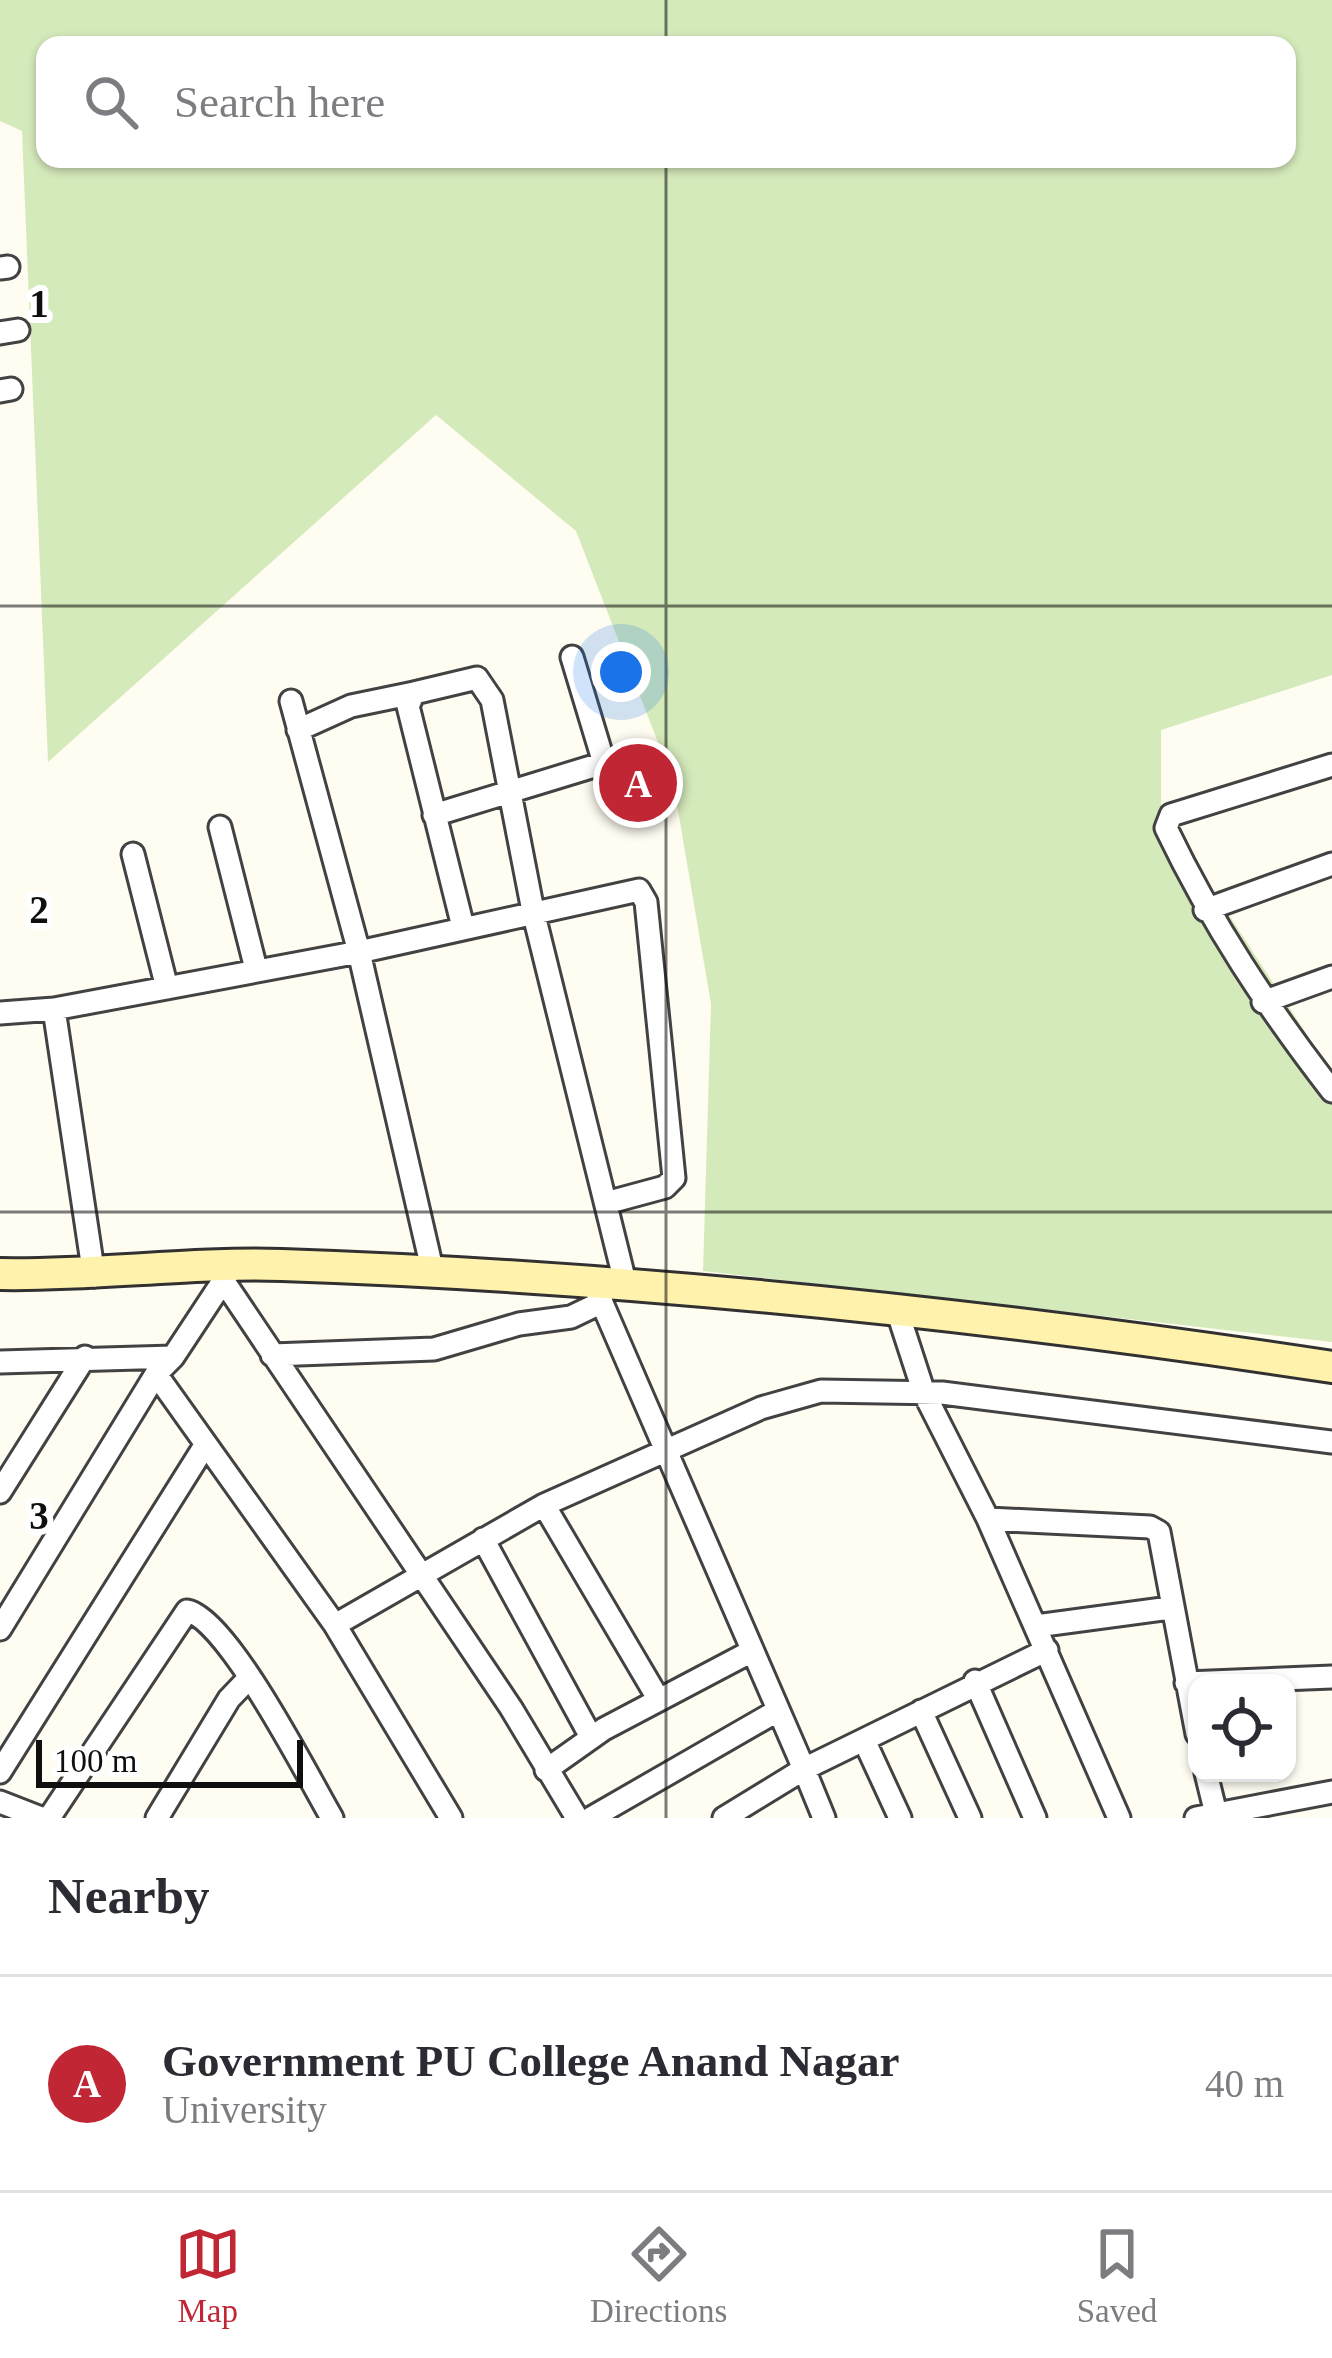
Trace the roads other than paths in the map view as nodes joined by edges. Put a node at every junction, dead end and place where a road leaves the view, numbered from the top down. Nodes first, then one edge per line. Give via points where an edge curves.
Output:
1 (572, 657) dead end
2 (414, 694) junction
3 (291, 700) dead end
4 (298, 730) junction
5 (1332, 765) edge
6 (513, 791) junction
7 (434, 815) junction
8 (220, 827) dead end
9 (133, 854) dead end
10 (1332, 864) edge
11 (1205, 910) junction
12 (533, 911) junction
13 (463, 927) junction
14 (358, 952) junction
15 (256, 969) junction
16 (1332, 977) edge
17 (167, 988) junction
18 (1263, 1001) junction
19 (54, 1009) junction
20 (0, 1013) edge
21 (1332, 1091) edge
22 (606, 1203) junction
23 (433, 1273) junction
24 (0, 1274) edge
25 (228, 1274) junction
26 (94, 1276) junction
27 (607, 1288) junction
28 (897, 1310) junction
29 (272, 1355) junction
30 (85, 1357) junction
31 (173, 1357) junction
32 (2, 1366) edge
33 (1332, 1367) edge
34 (156, 1374) junction
35 (924, 1393) junction
36 (1332, 1442) edge
37 (204, 1447) junction
38 (669, 1448) junction
39 (0, 1492) edge
40 (544, 1505) junction
41 (988, 1519) junction
42 (483, 1539) junction
43 (418, 1575) junction
44 (1170, 1608) junction
45 (334, 1625) junction
46 (1036, 1626) junction
47 (0, 1629) edge
48 (1047, 1650) junction
49 (752, 1651) junction
50 (250, 1677) junction
51 (1332, 1677) edge
52 (975, 1681) junction
53 (1186, 1683) junction
54 (1188, 1692) edge
55 (659, 1700) junction
56 (777, 1711) junction
57 (920, 1711) junction
58 (590, 1737) junction
59 (864, 1740) junction
60 (804, 1769) junction
61 (545, 1770) junction
62 (0, 1772) edge
63 (1207, 1782) edge
64 (1332, 1792) edge
65 (0, 1802) edge
66 (747, 1812) edge
67 (1209, 1816) edge
68 (45, 1818) edge
69 (157, 1818) edge
70 (332, 1818) edge
71 (451, 1818) edge
72 (577, 1818) edge
73 (591, 1818) edge
74 (724, 1818) edge
75 (824, 1818) edge
76 (900, 1818) edge
77 (970, 1818) edge
78 (1035, 1818) edge
79 (1119, 1818) edge

1 - 6 street via 604,763
2 - 4 street via 351,706
2 - 6 street via 483,681
2 - 7 street via 408,706
3 - 4 street
4 - 14 street
5 - 11 street via 1171,815 1166,828
6 - 7 street
6 - 12 street
7 - 13 street
8 - 15 street
9 - 17 street
10 - 11 street
11 - 18 street
12 - 13 street
12 - 22 street
12 - 22 street via 634,890 646,902 674,1178
13 - 14 street
14 - 15 street
14 - 23 street
15 - 17 street
16 - 18 street
17 - 19 street
18 - 21 street
19 - 20 street
19 - 26 street
22 - 27 street
23 - 25 street
23 - 27 street
24 - 26 street
25 - 26 street
25 - 29 street
25 - 31 street
27 - 28 street
27 - 29 street via 571,1317 434,1349
27 - 38 street
28 - 33 street
28 - 35 street
29 - 43 street
30 - 31 street
30 - 32 street
30 - 39 street
31 - 34 street
34 - 37 street
34 - 47 street
35 - 36 street
35 - 38 street via 821,1391
35 - 41 street
37 - 45 street
37 - 62 street
38 - 40 street
38 - 49 street
40 - 42 street
40 - 55 street
41 - 44 street via 1155,1529 1165,1547
41 - 46 street
42 - 43 street
42 - 58 street
43 - 45 street
43 - 61 street
44 - 46 street
44 - 53 street
45 - 71 street
46 - 48 street
48 - 52 street
48 - 79 street
49 - 55 street
49 - 56 street
50 - 68 street via 205,1616 182,1613
50 - 69 street
50 - 70 street
51 - 53 street
52 - 57 street
52 - 78 street
53 - 54 street
55 - 58 street
56 - 60 street
56 - 73 street
57 - 59 street
57 - 77 street
58 - 61 street
59 - 60 street
59 - 76 street
60 - 66 street
60 - 75 street
61 - 72 street
63 - 67 street
64 - 67 street
65 - 68 street
66 - 74 street

